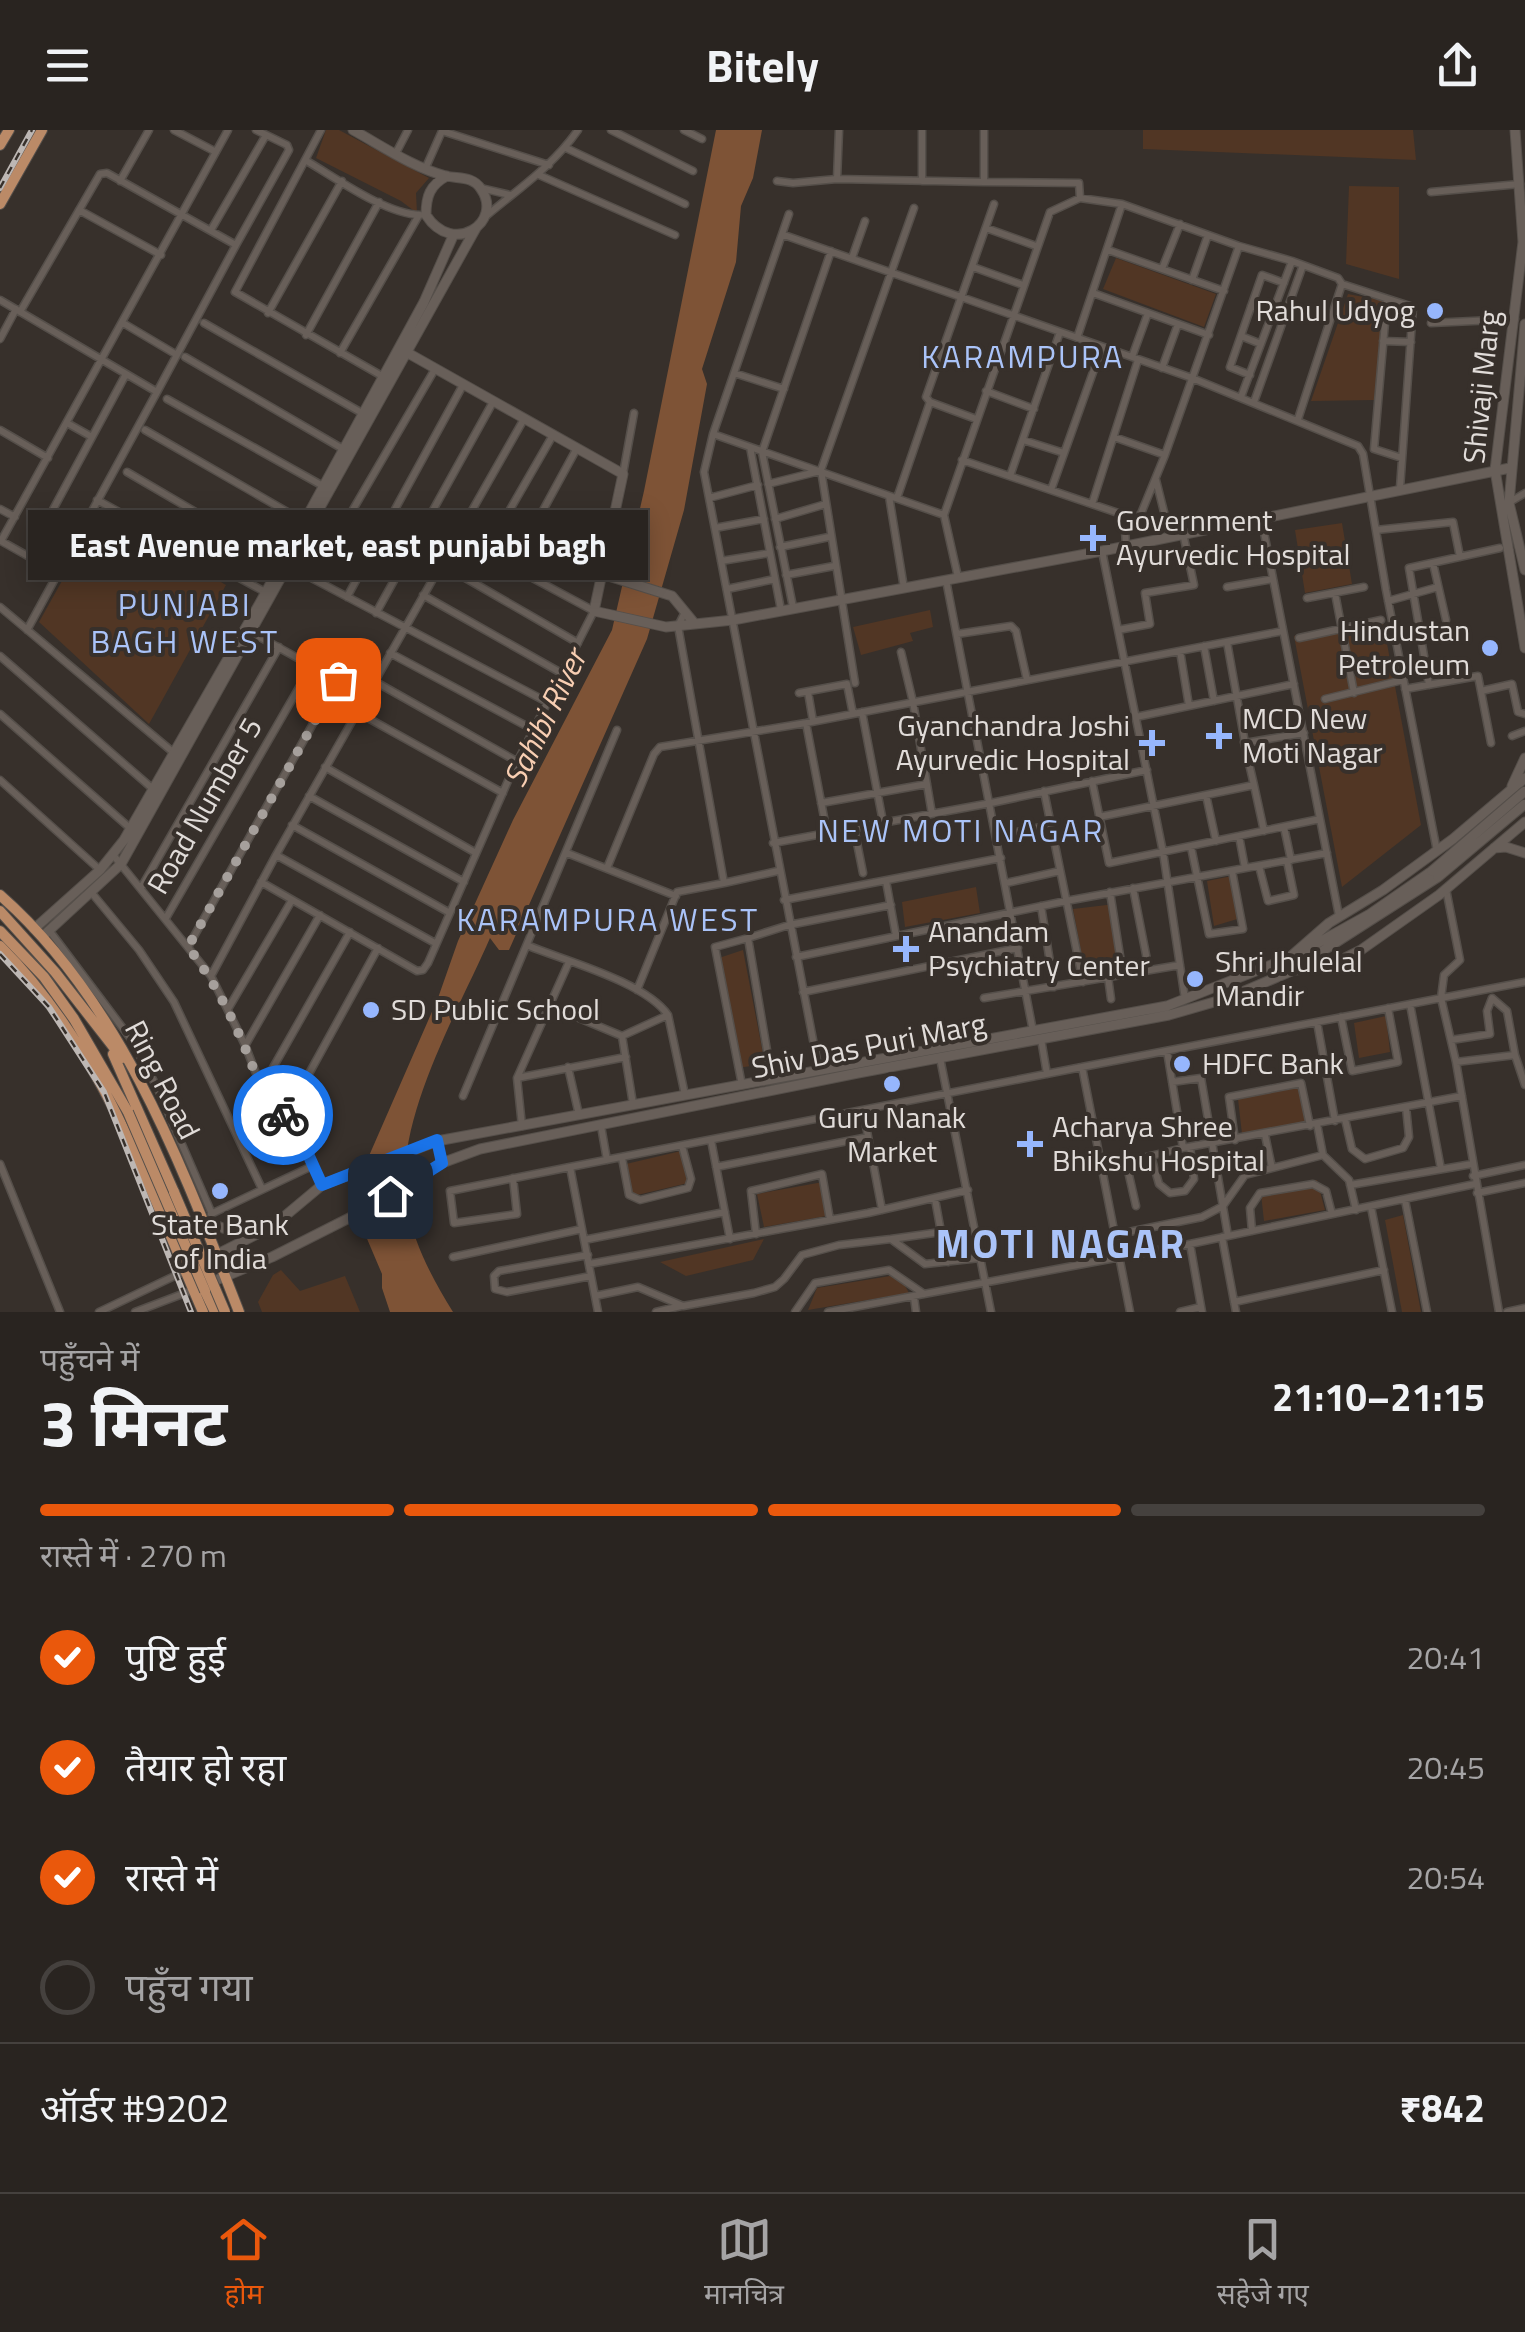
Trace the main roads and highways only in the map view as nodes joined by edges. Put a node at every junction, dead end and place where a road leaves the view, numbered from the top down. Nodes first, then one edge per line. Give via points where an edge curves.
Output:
1 (8, 130) edge
2 (42, 130) edge
3 (354, 130) edge
4 (1515, 130) edge
5 (0, 145) edge
6 (1521, 148) edge
7 (424, 166) junction
8 (447, 176) junction
9 (432, 187) junction
10 (0, 204) edge
11 (479, 224) junction
12 (453, 236) junction
13 (1522, 325) edge
14 (402, 350) junction
15 (1510, 468) junction
16 (1495, 470) junction
17 (284, 563) junction
18 (1524, 564) edge
19 (606, 575) junction
20 (695, 624) junction
21 (248, 630) junction
22 (1525, 648) edge
23 (1525, 758) edge
24 (1525, 778) edge
25 (1525, 791) edge
26 (1509, 793) junction
27 (1525, 804) edge
28 (1525, 822) edge
29 (1452, 839) junction
30 (1494, 848) junction
31 (1525, 854) edge
32 (117, 860) junction
33 (1472, 868) junction
34 (1435, 874) junction
35 (0, 895) edge
36 (0, 911) edge
37 (0, 931) edge
38 (41, 932) junction
39 (0, 946) edge
40 (1289, 958) junction
41 (1294, 970) junction
42 (45, 996) junction
43 (1037, 1035) junction
44 (108, 1044) junction
45 (92, 1046) junction
46 (138, 1079) junction
47 (437, 1140) junction
48 (442, 1163) junction
49 (191, 1196) junction
50 (159, 1208) junction
51 (205, 1218) junction
52 (273, 1226) junction
53 (237, 1246) junction
54 (215, 1256) junction
55 (247, 1268) junction
56 (185, 1271) junction
57 (224, 1277) junction
58 (198, 1288) junction
59 (203, 1312) edge
60 (214, 1312) edge
61 (224, 1312) edge
62 (239, 1312) edge

1 - 5 main road
2 - 10 main road
3 - 7 main road
4 - 6 main road, Shivaji Marg
6 - 13 main road, Shivaji Marg
7 - 8 main road
7 - 9 main road
8 - 9 main road
8 - 11 main road via 468,178 481,188 486,205
9 - 12 main road via 422,215
11 - 12 main road
11 - 14 main road
12 - 14 main road
13 - 15 main road, Shivaji Marg
13 - 16 main road, Shivaji Marg
14 - 17 main road
14 - 17 main road
14 - 19 main road via 623,474
15 - 16 main road
15 - 18 main road, Shivaji Marg via 1509,503
16 - 20 main road via 1102,551
16 - 22 main road, Shivaji Marg
17 - 21 main road
17 - 21 main road
19 - 20 main road via 672,596
19 - 20 main road via 596,612 666,627
21 - 32 main road
21 - 32 main road
23 - 26 main road
24 - 26 main road, Shiv Das Puri Marg
25 - 34 main road, bridge
26 - 29 main road, Shiv Das Puri Marg
27 - 34 main road, bridge
28 - 30 main road, Shiv Das Puri Marg
29 - 33 main road
29 - 40 main road, Shiv Das Puri Marg
30 - 31 main road
30 - 33 main road, Shiv Das Puri Marg
32 - 38 main road via 91,892
32 - 38 main road
33 - 41 main road, Shiv Das Puri Marg via 1361,950 1325,968
34 - 40 main road
34 - 41 main road
35 - 38 main road, Ring Road
36 - 44 main road
37 - 45 main road via 44,977
38 - 46 main road, Ring Road
39 - 42 main road, Ring Road
40 - 43 main road, Shiv Das Puri Marg via 1168,1006
41 - 43 main road, Shiv Das Puri Marg via 1169,1015
42 - 45 main road
42 - 50 main road, Ring Road via 98,1074
43 - 47 main road, Shiv Das Puri Marg
43 - 48 main road, Shiv Das Puri Marg via 480,1149
44 - 46 main road
44 - 61 main road, bridge
45 - 60 main road, bridge via 128,1112
46 - 49 main road, Ring Road
47 - 48 main road
47 - 52 main road, Shiv Das Puri Marg via 322,1185
48 - 55 main road, Shiv Das Puri Marg
49 - 50 main road via 192,1205 182,1213
49 - 51 main road, Ring Road
50 - 56 main road, Ring Road
51 - 52 main road via 235,1232
51 - 54 main road, Ring Road
52 - 53 main road, Shiv Das Puri Marg
53 - 54 main road, Shiv Das Puri Marg
53 - 55 main road
54 - 56 main road, Shiv Das Puri Marg
54 - 57 main road, Ring Road
55 - 57 main road, Shiv Das Puri Marg
56 - 58 main road, Ring Road
57 - 58 main road, Shiv Das Puri Marg
57 - 62 main road, Ring Road
58 - 59 main road, Ring Road

